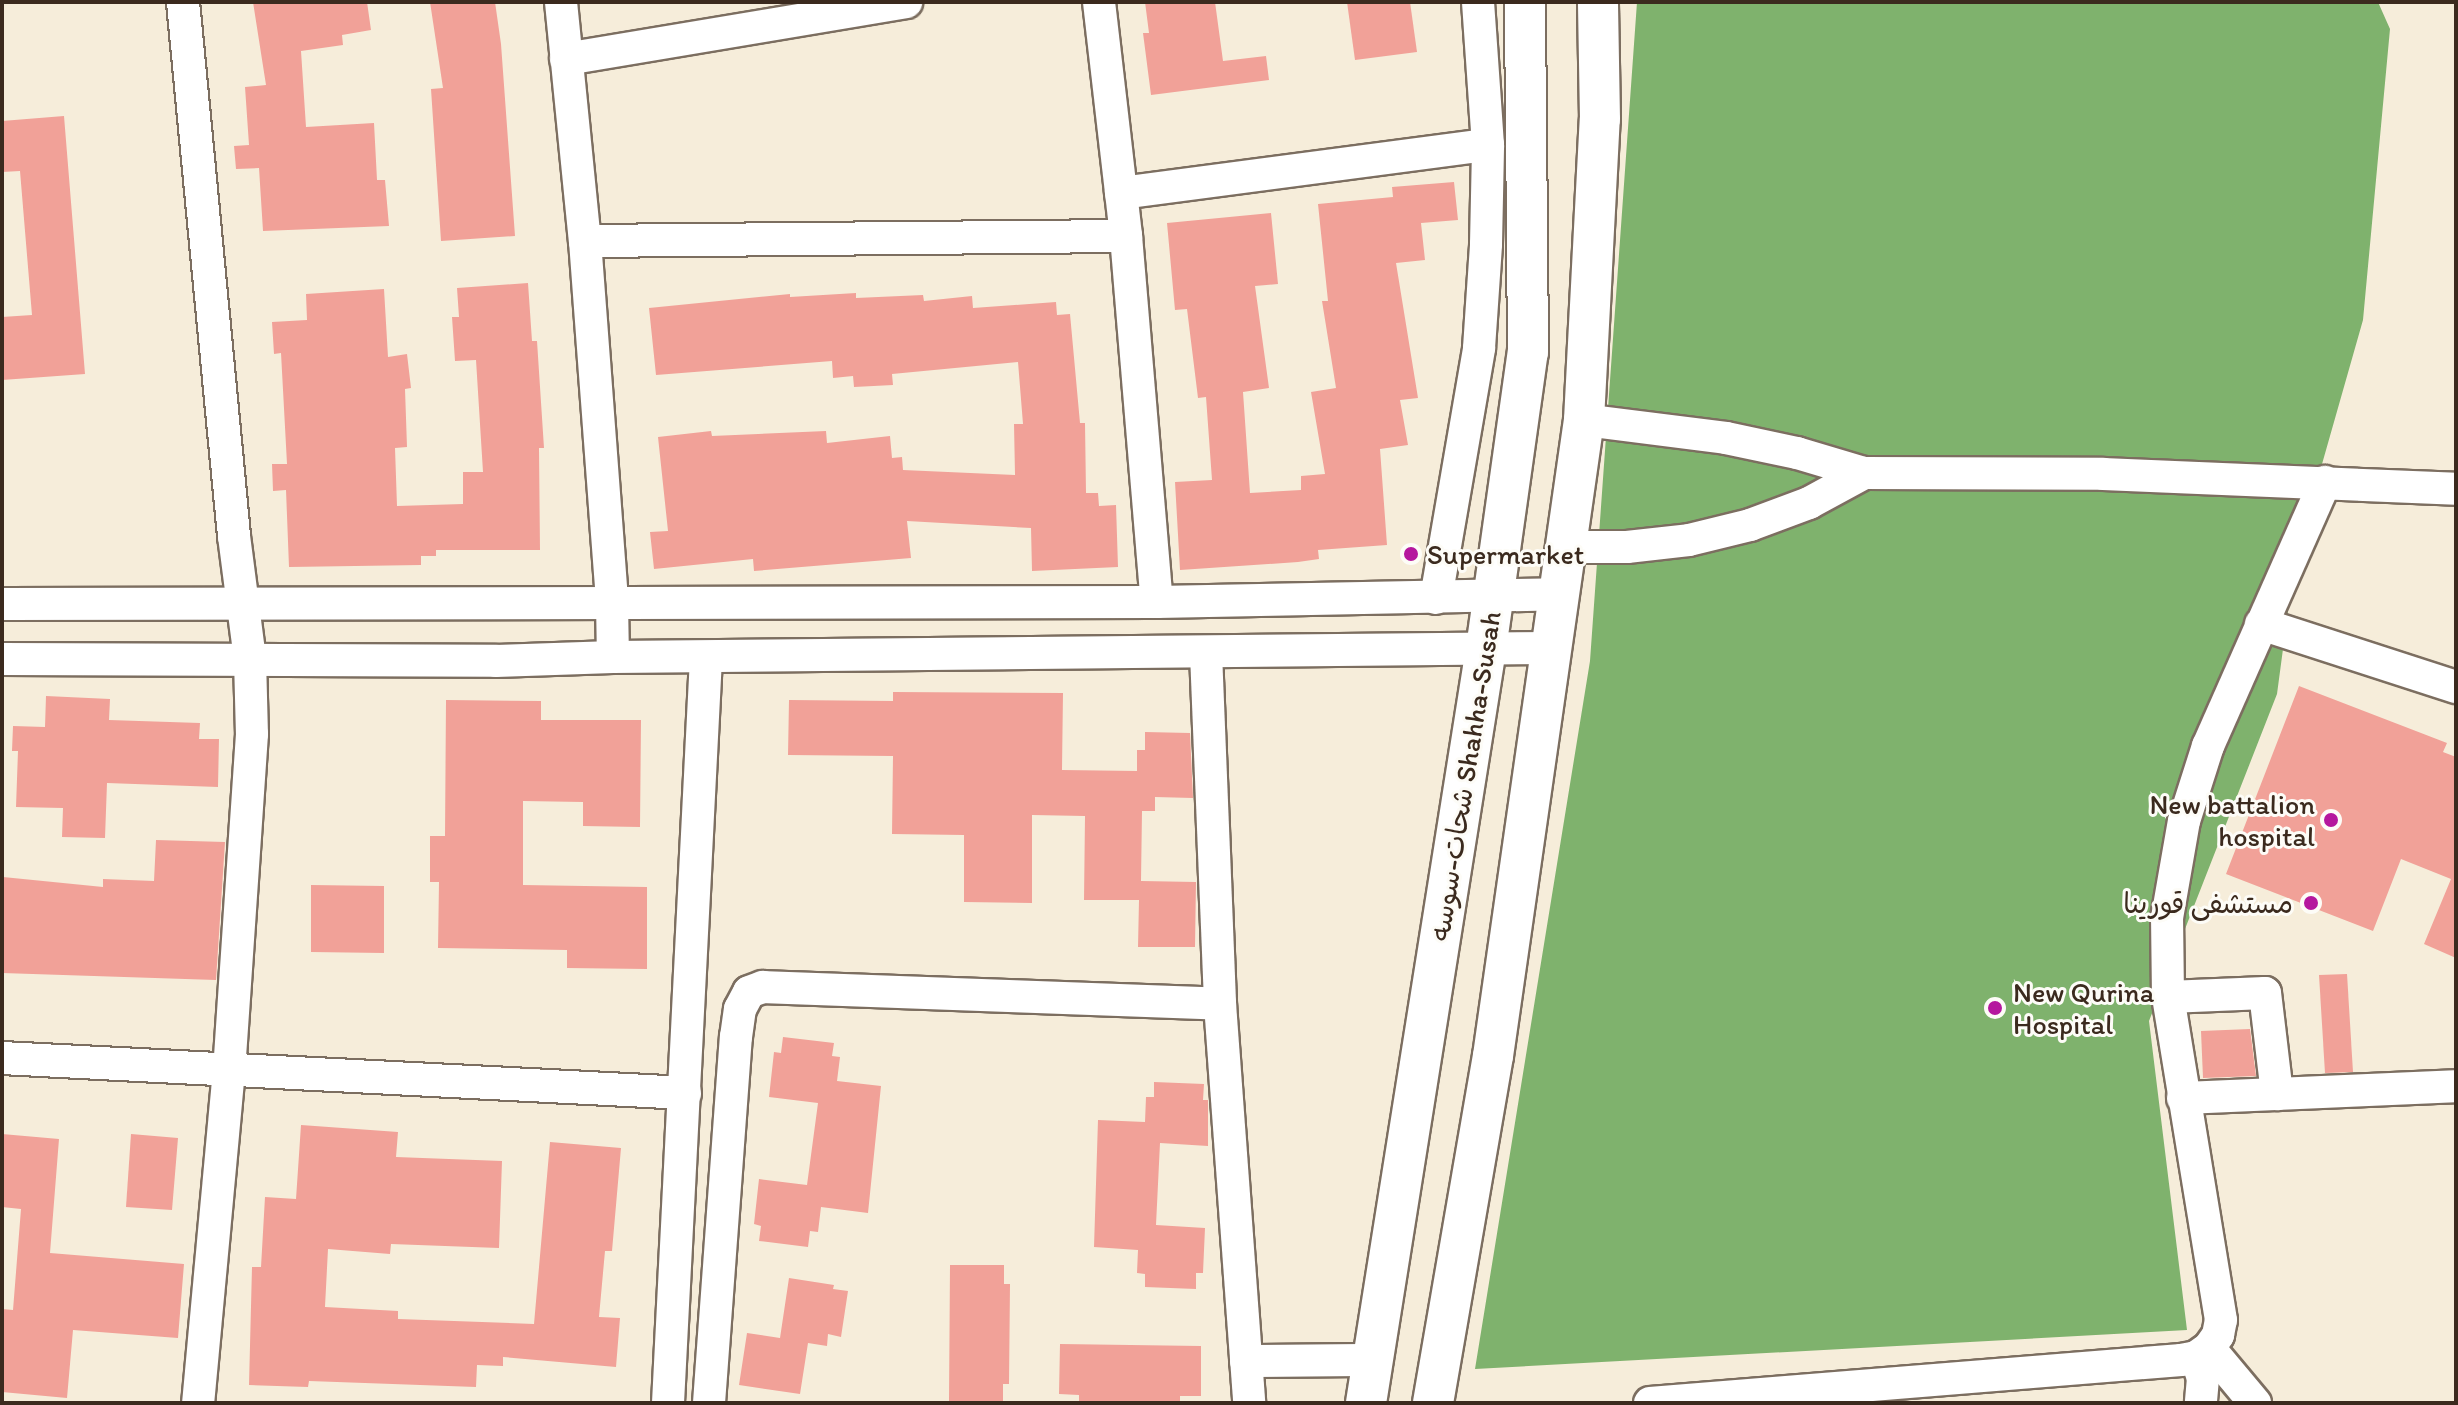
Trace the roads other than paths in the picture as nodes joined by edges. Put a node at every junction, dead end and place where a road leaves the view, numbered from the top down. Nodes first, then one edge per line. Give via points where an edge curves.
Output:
1 (183, 2) edge
2 (561, 2) edge
3 (906, 2) edge
4 (1099, 2) edge
5 (1478, 2) edge
6 (1525, 2) edge
7 (1598, 2) edge
8 (566, 59) junction
9 (1488, 145) junction
10 (1121, 193) junction
11 (1126, 236) junction
12 (585, 241) junction
13 (1584, 420) junction
14 (1864, 473) junction
15 (2325, 482) junction
16 (2456, 489) edge
17 (1564, 547) junction
18 (1559, 594) junction
19 (1493, 596) junction
20 (1436, 598) junction
21 (612, 602) junction
22 (1157, 602) junction
23 (2, 604) edge
24 (243, 605) junction
25 (2261, 624) junction
26 (1554, 648) junction
27 (1486, 649) junction
28 (1206, 653) junction
29 (613, 657) junction
30 (706, 657) junction
31 (2, 659) edge
32 (250, 659) junction
33 (2456, 687) edge
34 (2168, 997) junction
35 (1220, 1004) junction
36 (2, 1058) edge
37 (229, 1070) junction
38 (2456, 1086) edge
39 (685, 1093) junction
40 (2277, 1094) junction
41 (2183, 1098) junction
42 (2202, 1353) junction
43 (1373, 1360) junction
44 (1246, 1361) junction
45 (1713, 1402) edge
46 (198, 1403) edge
47 (668, 1403) edge
48 (709, 1403) edge
49 (1249, 1403) edge
50 (1366, 1403) edge
51 (1433, 1403) edge
52 (1650, 1403) edge
53 (2201, 1403) edge
54 (2255, 1403) edge

1 - 24 street
2 - 8 street
3 - 8 street
4 - 10 street
5 - 9 street
6 - 19 main road, شحات-سوسه Shahha-Susah via 1528,352
7 - 13 main road via 1600,119
8 - 12 street
9 - 10 street
9 - 20 street via 1479,348
10 - 11 street
11 - 12 street
11 - 22 street
12 - 21 street
13 - 14 street via 1726,438
13 - 17 main road
14 - 15 street
14 - 17 street via 1809,503 1750,525 1689,540
15 - 16 street
15 - 25 street
17 - 18 main road
18 - 19 street
18 - 26 main road
19 - 20 street
19 - 27 main road, شحات-سوسه Shahha-Susah
20 - 22 street
21 - 22 street
21 - 24 street
21 - 29 street
23 - 24 street
24 - 32 street
25 - 33 street
25 - 34 street via 2208,746 2184,821 2167,918
26 - 27 street
26 - 51 main road via 1493,1056
27 - 28 street
27 - 43 main road, شحات-سوسه Shahha-Susah
28 - 30 street
28 - 35 street
29 - 30 street
29 - 32 street
30 - 39 street
31 - 32 street
32 - 37 street via 252,734
34 - 40 street via 2265,993
34 - 41 street
35 - 44 street
35 - 48 street via 763,987 749,992 736,1037
36 - 37 street
37 - 39 street
37 - 46 street
38 - 40 street
39 - 47 street
40 - 41 street
41 - 42 street via 2221,1320 2218,1335
42 - 45 street
42 - 53 street
42 - 54 street
43 - 44 street
43 - 50 main road, شحات-سوسه Shahha-Susah
44 - 49 street
45 - 52 street

